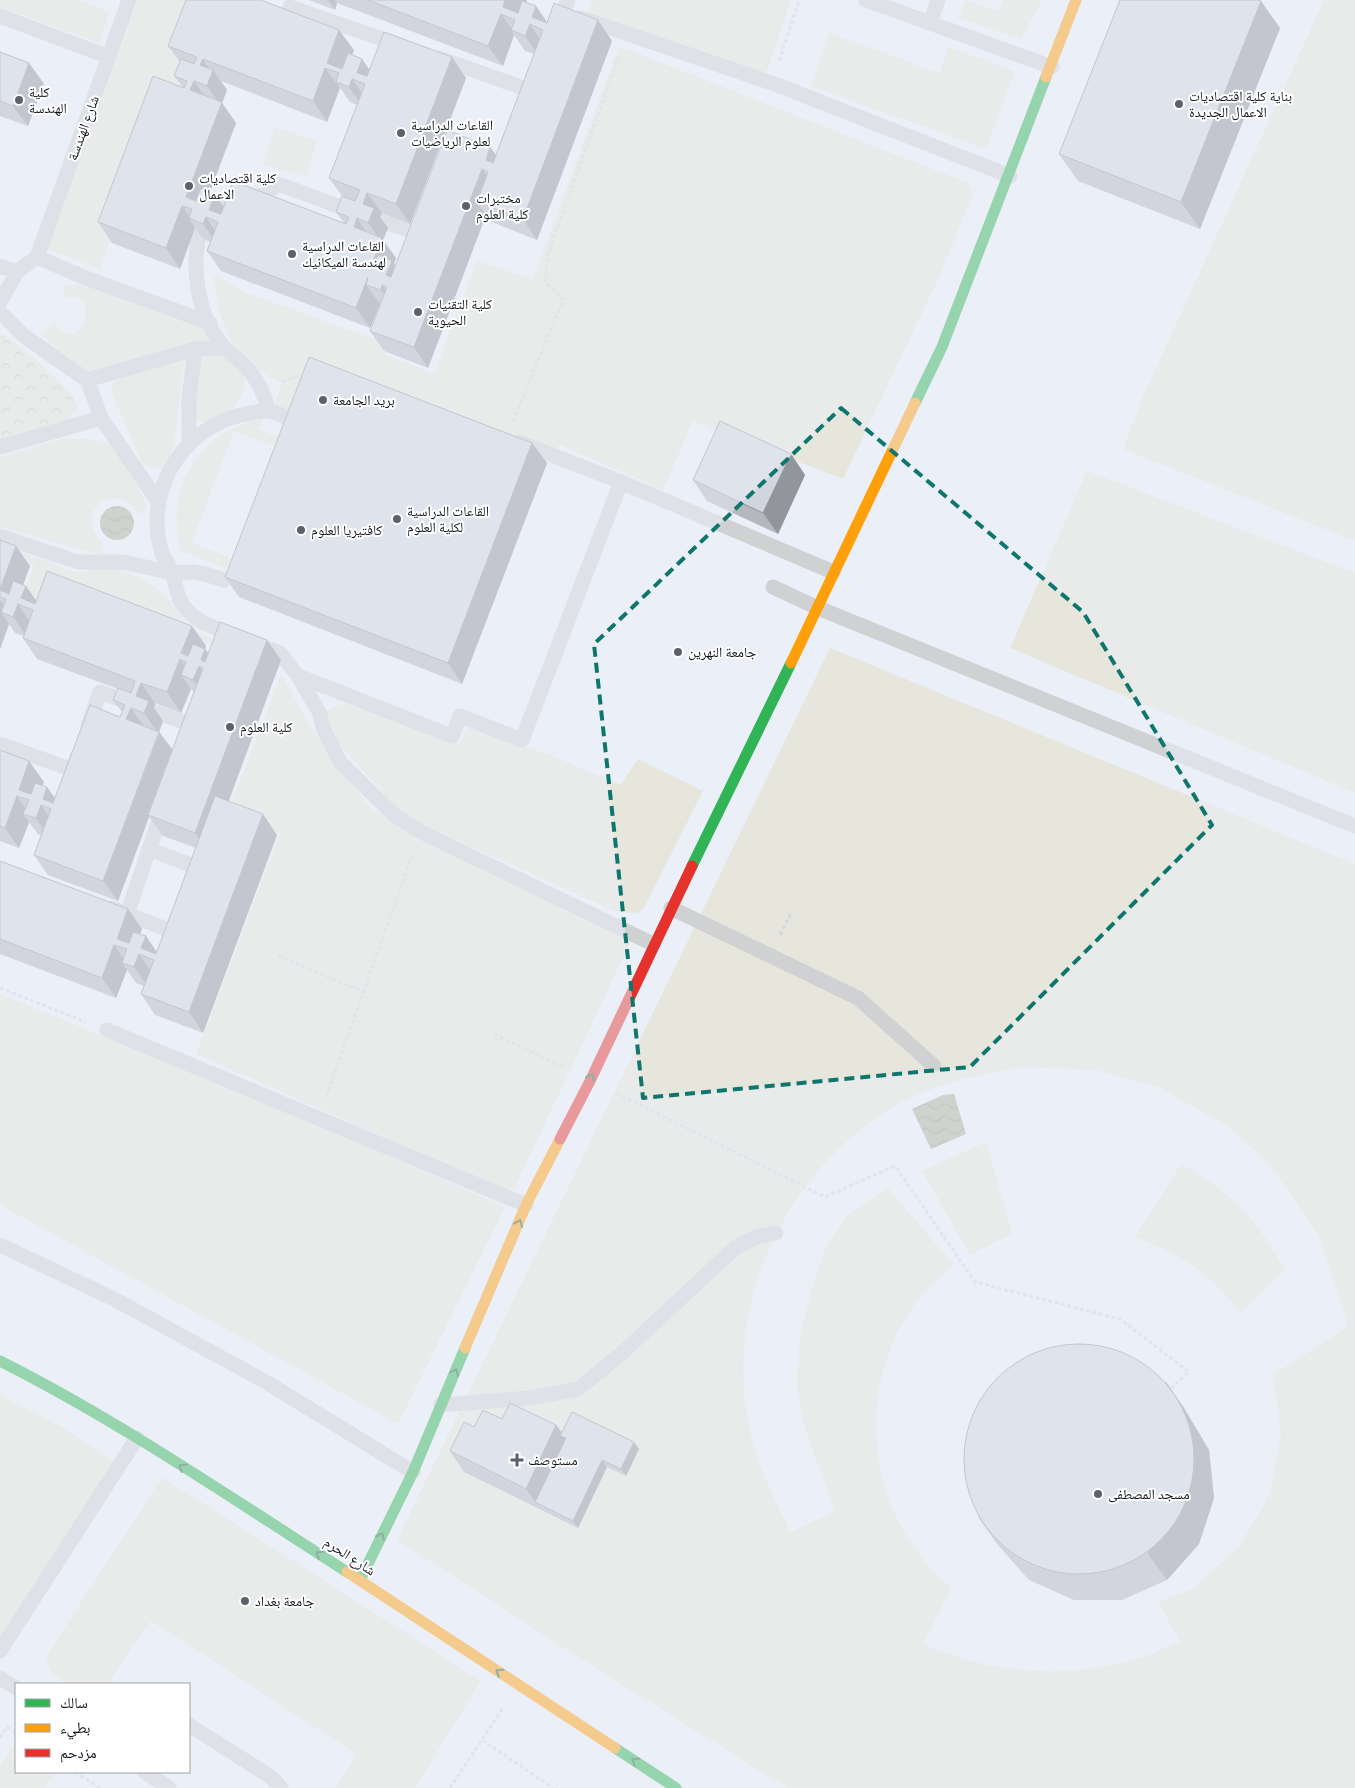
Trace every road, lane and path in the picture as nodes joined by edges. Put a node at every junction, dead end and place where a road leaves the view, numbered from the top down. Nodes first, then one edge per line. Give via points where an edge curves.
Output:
1 (129, 0) edge
2 (799, 0) edge
3 (866, 0) edge
4 (938, 0) edge
5 (1076, 0) edge
6 (290, 6) dead end
7 (565, 6) edge
8 (0, 16) edge
9 (930, 23) junction
10 (627, 34) junction
11 (552, 40) edge
12 (391, 42) junction
13 (410, 48) edge
14 (429, 55) edge
15 (109, 57) junction
16 (385, 59) edge
17 (1052, 68) junction
18 (539, 73) edge
19 (772, 84) junction
20 (532, 91) junction
21 (524, 109) edge
22 (1010, 176) junction
23 (428, 207) edge
24 (416, 234) junction
25 (410, 251) edge
26 (37, 257) junction
27 (0, 266) edge
28 (17, 272) junction
29 (0, 302) edge
30 (0, 312) edge
31 (210, 323) junction
32 (224, 348) junction
33 (195, 349) junction
34 (308, 371) edge
35 (87, 380) junction
36 (258, 382) junction
37 (269, 411) junction
38 (101, 418) junction
39 (294, 420) edge
40 (506, 437) joint
41 (189, 444) junction
42 (0, 446) edge
43 (621, 482) junction
44 (158, 503) junction
45 (0, 536) edge
46 (833, 572) junction
47 (173, 573) junction
48 (224, 580) dead end
49 (773, 588) dead end
50 (818, 608) junction
51 (298, 676) junction
52 (0, 744) edge
53 (183, 752) edge
54 (167, 796) edge
55 (1355, 826) edge
56 (421, 832) junction
57 (149, 849) junction
58 (100, 904) edge
59 (670, 908) junction
60 (127, 914) junction
61 (653, 944) junction
62 (278, 956) dead end
63 (0, 988) edge
64 (364, 992) junction
65 (108, 1030) joint
66 (494, 1034) dead end
67 (534, 1053) dead end
68 (934, 1066) dead end
69 (590, 1081) junction
70 (318, 1118) junction
71 (526, 1205) junction
72 (776, 1233) dead end
73 (0, 1244) edge
74 (0, 1361) edge
75 (1165, 1394) edge
76 (441, 1405) junction
77 (137, 1438) junction
78 (413, 1472) junction
79 (360, 1580) junction
80 (0, 1651) edge
81 (0, 1678) edge
82 (518, 1684) junction
83 (15, 1687) edge
84 (190, 1726) edge
85 (15, 1732) edge
86 (0, 1738) edge
87 (482, 1740) junction
88 (77, 1773) edge
89 (146, 1773) edge
90 (100, 1788) edge
91 (169, 1788) edge
92 (281, 1788) edge
93 (450, 1788) edge
94 (553, 1788) edge
95 (676, 1788) edge

1 - 15 lane, شارع الهندسة
2 - 19 path
3 - 9 lane
4 - 9 lane
5 - 17 street
6 - 12 lane
7 - 10 lane
7 - 11 lane
8 - 15 lane
9 - 17 lane
10 - 19 lane
10 - 40 path via 548,254 545,281 563,300
12 - 13 lane
12 - 16 lane
14 - 20 lane
15 - 26 lane, شارع الهندسة
17 - 22 street
18 - 20 lane
19 - 22 lane
20 - 21 lane
22 - 46 street via 942,347
23 - 24 lane
24 - 25 lane
24 - 31 lane via 337,200 278,184 264,195 211,204 198,239 196,274 203,308
26 - 28 lane
26 - 31 lane
27 - 28 lane
28 - 29 lane
30 - 35 lane via 24,336
31 - 32 lane
32 - 33 lane
32 - 36 lane via 243,363
33 - 35 lane
33 - 41 lane via 189,399
34 - 36 path via 274,385
35 - 38 lane
36 - 37 lane
37 - 39 lane
37 - 41 lane via 220,422
38 - 42 lane
38 - 44 lane
40 - 43 lane
41 - 44 lane via 170,470
43 - 46 lane
43 - 51 lane via 522,740 460,716 452,736
44 - 47 lane via 159,539
45 - 47 lane via 78,562 123,562
46 - 50 street
47 - 48 lane via 192,572
47 - 51 lane via 174,588 189,613 280,653
49 - 50 lane
50 - 55 lane
50 - 59 street
51 - 56 lane via 320,714 340,762 393,814
52 - 53 lane via 73,770 100,692 192,725
54 - 57 lane
56 - 61 lane
56 - 64 path
57 - 60 lane
57 - 60 lane via 196,867 172,931
58 - 60 lane
59 - 61 street
59 - 68 lane via 858,998
69 -> 61 street
62 - 64 path
63 - 65 path
64 - 70 path
65 - 70 lane
66 - 67 path
69 - 71 street
69 - 75 path via 825,1197 895,1166 975,1282 1120,1319 1189,1372
70 - 71 lane
76 -> 71 street
72 - 76 lane via 756,1237 736,1247 622,1353 578,1389 529,1398
73 - 78 lane via 114,1299 266,1382
74 - 77 street, شارع الحرم via 48,1385
76 - 78 street
79 -> 77 street, شارع الحرم
77 - 80 lane
79 -> 78 street
82 -> 79 street, شارع الحرم
81 - 83 lane
82 - 87 path
95 -> 82 street, شارع الحرم
84 - 92 lane via 272,1777
85 - 86 path via 7,1727
87 - 93 path
87 - 94 path
88 - 90 path
89 - 91 lane

